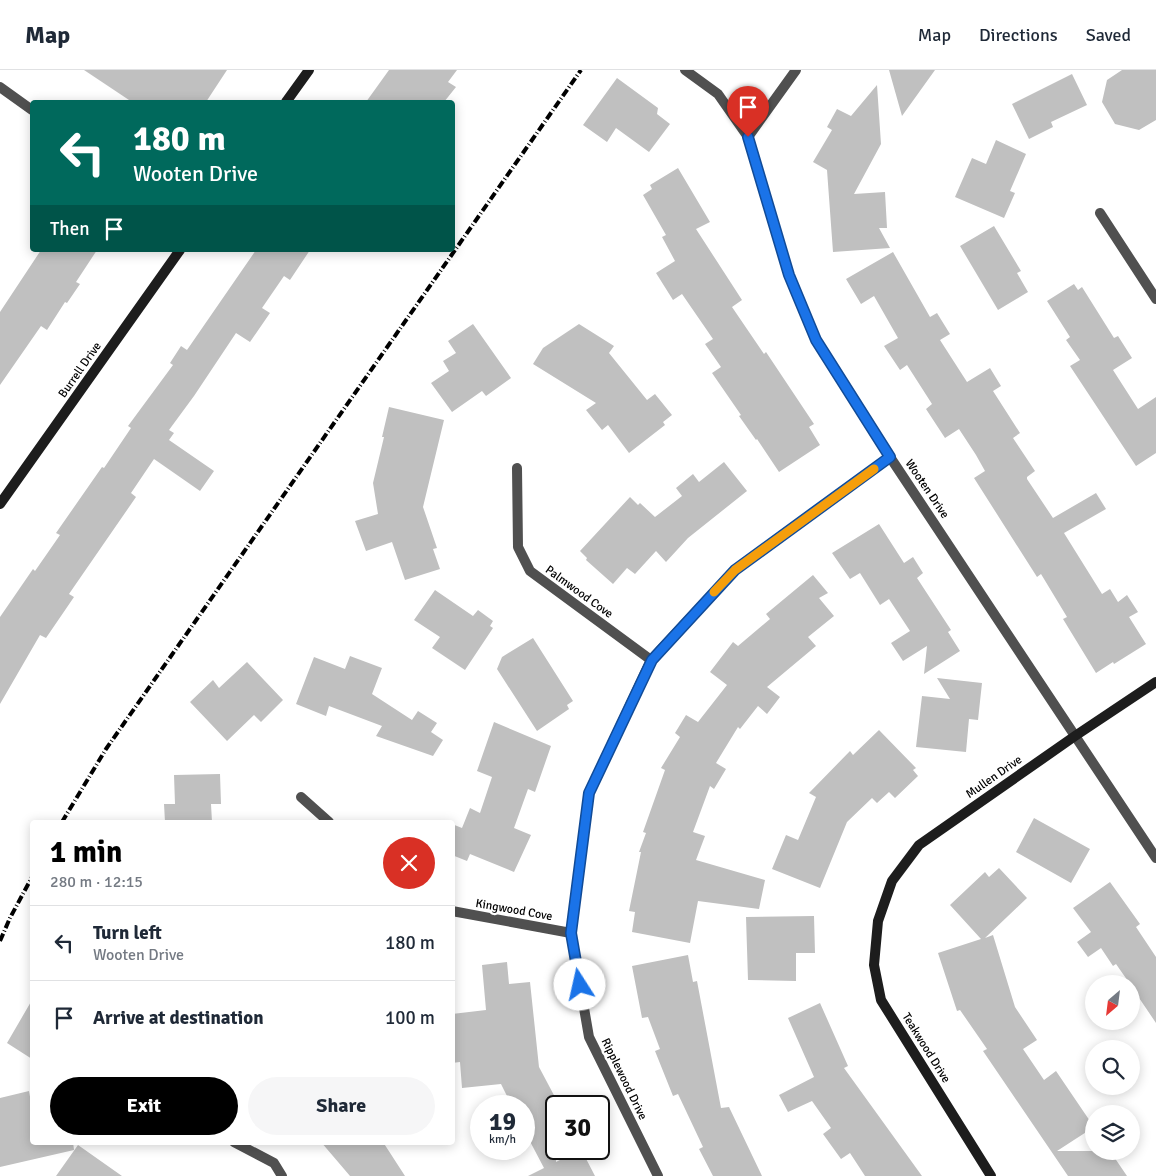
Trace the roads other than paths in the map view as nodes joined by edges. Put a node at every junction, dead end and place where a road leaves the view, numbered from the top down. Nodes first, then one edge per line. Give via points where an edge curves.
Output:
1 (310, 70) edge
2 (685, 70) edge
3 (796, 70) edge
4 (0, 87) edge
5 (288, 100) edge
6 (30, 109) edge
7 (748, 137) junction
8 (1100, 213) dead end
9 (179, 252) edge
10 (1156, 299) edge
11 (890, 457) junction
12 (518, 468) dead end
13 (0, 504) edge
14 (652, 660) junction
15 (1156, 682) edge
16 (1075, 736) junction
17 (301, 797) dead end
18 (327, 820) edge
19 (1156, 858) edge
20 (455, 912) edge
21 (878, 921) joint
22 (571, 933) junction
23 (240, 1145) edge
24 (282, 1176) edge
25 (658, 1176) edge
26 (991, 1176) edge

1 - 5 street
2 - 7 street, Wooten Drive via 718,94
3 - 7 street
4 - 6 street
7 - 11 street, Wooten Drive via 789,275 816,340
8 - 10 street
9 - 13 street, Burrell Drive
11 - 14 street, Ripplewood Drive via 735,570
11 - 16 street, Wooten Drive
12 - 14 street, Palmwood Cove via 518,547 530,571
14 - 22 street, Ripplewood Drive via 589,793
15 - 16 street, Mullen Drive
16 - 19 street, Wooten Drive
16 - 21 street, Mullen Drive via 919,845 892,881
17 - 18 street
20 - 22 street, Kingwood Cove
21 - 26 street, Teakwood Drive via 874,965 881,1000
22 - 25 street, Ripplewood Drive via 589,1037
23 - 24 street via 274,1163

